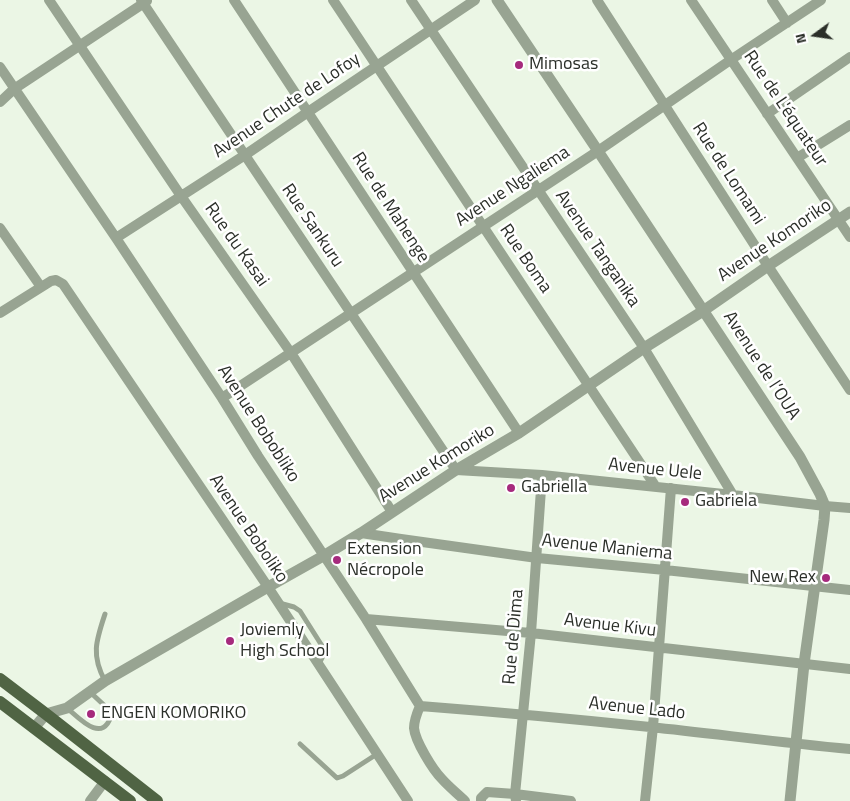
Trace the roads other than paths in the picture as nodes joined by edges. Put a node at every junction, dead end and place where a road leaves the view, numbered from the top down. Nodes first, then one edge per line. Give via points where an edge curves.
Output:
1 (49, 0) edge
2 (234, 0) edge
3 (333, 0) edge
4 (411, 0) edge
5 (475, 0) edge
6 (497, 0) edge
7 (597, 0) edge
8 (691, 0) edge
9 (772, 0) edge
10 (144, 1) edge
11 (816, 1) edge
12 (787, 22) junction
13 (431, 29) junction
14 (80, 46) junction
15 (850, 57) edge
16 (732, 59) junction
17 (377, 66) junction
18 (0, 67) edge
19 (14, 89) junction
20 (0, 102) edge
21 (665, 105) junction
22 (308, 112) junction
23 (767, 114) junction
24 (850, 125) edge
25 (598, 151) junction
26 (245, 155) junction
27 (797, 158) junction
28 (538, 189) junction
29 (181, 196) junction
30 (850, 212) edge
31 (839, 220) junction
32 (484, 226) junction
33 (0, 228) edge
34 (850, 237) edge
35 (116, 238) junction
36 (768, 266) junction
37 (413, 272) junction
38 (41, 287) junction
39 (704, 311) junction
40 (0, 313) edge
41 (351, 313) junction
42 (644, 348) junction
43 (291, 354) junction
44 (590, 385) junction
45 (850, 390) edge
46 (222, 398) junction
47 (520, 433) junction
48 (456, 470) junction
49 (542, 475) junction
50 (656, 487) junction
51 (671, 488) junction
52 (733, 495) junction
53 (825, 506) junction
54 (850, 508) edge
55 (392, 512) junction
56 (361, 533) junction
57 (325, 555) junction
58 (537, 558) junction
59 (665, 570) junction
60 (268, 587) junction
61 (815, 587) junction
62 (850, 590) edge
63 (104, 614) dead end
64 (366, 619) junction
65 (531, 633) junction
66 (659, 648) junction
67 (804, 664) junction
68 (850, 669) edge
69 (0, 679) edge
70 (105, 681) junction
71 (90, 692) junction
72 (0, 702) edge
73 (420, 706) junction
74 (67, 708) junction
75 (46, 714) junction
76 (524, 714) junction
77 (653, 727) junction
78 (34, 728) junction
79 (300, 744) dead end
80 (795, 744) junction
81 (850, 749) edge
82 (377, 754) junction
83 (105, 781) junction
84 (484, 797) edge
85 (516, 798) edge
86 (90, 801) edge
87 (130, 801) edge
88 (157, 801) edge
89 (408, 801) edge
90 (465, 801) edge
91 (571, 801) edge
92 (645, 801) edge
93 (790, 801) edge

1 - 14 street, Rue du Kasai
2 - 22 street, Rue de Mahenge
3 - 17 street, Rue Boma
4 - 13 street, Avenue Tanganika
5 - 13 street, Avenue Chute de Lofoy
6 - 25 street, Avenue de l’OUA
7 - 21 street, Rue de Lomami
8 - 16 street, Rue de L'équateur
9 - 12 street
10 - 14 street
10 - 26 street, Rue Sankuru
11 - 12 street, Avenue Ngaliema
12 - 16 street, Avenue Ngaliema
13 - 17 street, Avenue Chute de Lofoy
13 - 28 street, Avenue Tanganika
14 - 19 street
14 - 29 street, Rue du Kasai
15 - 23 street
16 - 21 street, Avenue Ngaliema
16 - 23 street, Rue de L'équateur
17 - 22 street, Avenue Chute de Lofoy
17 - 32 street, Rue Boma
18 - 19 street, Avenue Bobobliko
19 - 20 street
19 - 35 street, Avenue Bobobliko
21 - 25 street, Avenue Ngaliema
21 - 36 street, Rue de Lomami
22 - 26 street, Avenue Chute de Lofoy
22 - 37 street, Rue de Mahenge
23 - 27 street, Rue de L'équateur
24 - 27 street
25 - 28 street, Avenue Ngaliema
25 - 39 street, Avenue de l’OUA
26 - 29 street, Avenue Chute de Lofoy
26 - 41 street, Rue Sankuru
27 - 31 street, Rue de L'équateur
28 - 32 street, Avenue Ngaliema
28 - 42 street, Avenue Tanganika
29 - 35 street, Avenue Chute de Lofoy
29 - 43 street, Rue du Kasai
30 - 31 street, Avenue Komoriko
31 - 34 street, Rue de L'équateur
31 - 36 street, Avenue Komoriko
32 - 37 street, Avenue Ngaliema
32 - 44 street, Rue Boma
33 - 38 street
35 - 46 street, Avenue Bobobliko
36 - 39 street, Avenue Komoriko
36 - 45 street, Rue de Lomami
37 - 41 street, Avenue Ngaliema
37 - 47 street, Rue de Mahenge
38 - 40 street
38 - 60 street, Avenue Boboliko via 56,280 63,284
39 - 42 street, Avenue Komoriko
39 - 53 street, Avenue de l’OUA via 800,457
41 - 43 street, Avenue Ngaliema
41 - 48 street, Rue Sankuru
42 - 44 street, Avenue Komoriko
42 - 52 street, Avenue Tanganika
43 - 46 street, Avenue Ngaliema
43 - 55 street, Rue du Kasai
44 - 47 street, Avenue Komoriko
44 - 50 street, Rue Boma
46 - 57 street, Avenue Bobobliko
47 - 48 street, Avenue Komoriko
48 - 49 street, Avenue Uele
48 - 55 street, Avenue Komoriko
49 - 50 street, Avenue Uele
49 - 58 street, Rue de Dima
50 - 51 street, Avenue Uele
51 - 52 street, Avenue Uele
51 - 59 street
52 - 53 street, Avenue Uele
53 - 54 street, Avenue Uele
53 - 61 street
55 - 56 street, Avenue Komoriko
56 - 57 street, Avenue Komoriko
56 - 58 street, Avenue Maniema
57 - 60 street, Avenue Komoriko
57 - 64 street, Avenue Bobobliko
58 - 59 street, Avenue Maniema
58 - 65 street, Rue de Dima
59 - 61 street, Avenue Maniema
59 - 66 street
60 - 70 street, Avenue Komoriko
60 - 82 street, Avenue Boboliko
61 - 62 street, Avenue Maniema
61 - 67 street
63 - 70 lane via 95,656
64 - 65 street, Avenue Kivu
64 - 73 street, Avenue Bobobliko
65 - 66 street, Avenue Kivu
65 - 76 street, Rue de Dima
66 - 67 street, Avenue Kivu
66 - 77 street
67 - 68 street, Avenue Kivu
67 - 80 street
69 - 75 main road
70 - 71 street, Avenue Komoriko
71 - 74 street, Avenue Komoriko
71 - 74 lane via 111,716 100,729 89,726
72 - 78 main road
73 - 76 street, Avenue Lado
73 - 90 street via 415,717 416,738 441,779
74 - 75 street, Avenue Komoriko
75 - 78 street
75 - 88 main road
76 - 77 street, Avenue Lado
76 - 85 street, Rue de Dima
77 - 80 street, Avenue Lado
77 - 92 street
78 - 83 main road
79 - 82 lane via 337,778
80 - 81 street, Avenue Lado
80 - 93 street
82 - 89 street, Avenue Boboliko
83 - 86 street
83 - 87 main road
84 - 85 street
85 - 91 street

